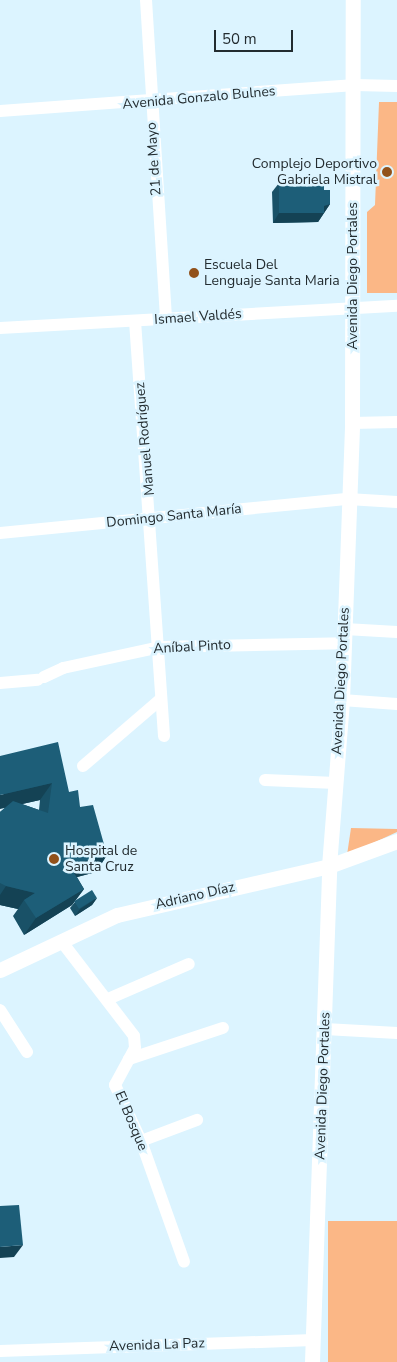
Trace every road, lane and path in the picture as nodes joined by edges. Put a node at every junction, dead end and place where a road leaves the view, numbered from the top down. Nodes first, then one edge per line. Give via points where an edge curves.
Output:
1 (146, 0) edge
2 (353, 0) edge
3 (355, 85) junction
4 (397, 86) edge
5 (150, 102) junction
6 (0, 111) edge
7 (397, 306) edge
8 (353, 308) junction
9 (166, 319) junction
10 (135, 321) junction
11 (0, 328) edge
12 (352, 422) junction
13 (397, 422) edge
14 (348, 499) junction
15 (397, 502) edge
16 (152, 519) junction
17 (0, 533) edge
18 (397, 632) edge
19 (344, 636) junction
20 (160, 647) junction
21 (0, 683) edge
22 (161, 699) junction
23 (342, 700) junction
24 (397, 704) edge
25 (164, 736) dead end
26 (83, 766) dead end
27 (265, 780) dead end
28 (336, 783) junction
29 (397, 841) edge
30 (328, 866) junction
31 (62, 942) junction
32 (189, 964) dead end
33 (0, 970) edge
34 (108, 999) junction
35 (0, 1010) edge
36 (223, 1028) dead end
37 (325, 1029) junction
38 (397, 1033) edge
39 (27, 1052) dead end
40 (129, 1059) junction
41 (197, 1120) dead end
42 (140, 1141) junction
43 (184, 1262) dead end
44 (313, 1340) junction
45 (0, 1350) edge
46 (312, 1362) edge

1 - 5 street, 21 de Mayo
2 - 3 main road, Avenida Diego Portales
3 - 4 street, Avenida Gonzalo Bulnes
3 - 5 street, Avenida Gonzalo Bulnes
3 - 8 main road, Avenida Diego Portales
5 - 6 street, Avenida Gonzalo Bulnes
5 - 9 street, 21 de Mayo
7 - 8 street, Ismael Valdés
8 - 9 street, Ismael Valdés
8 - 12 main road, Avenida Diego Portales
9 - 10 street, Ismael Valdés
10 - 11 street, Ismael Valdés
10 - 16 street, Manuel Rodríguez
12 - 13 street
12 - 14 main road, Avenida Diego Portales
14 - 15 street, Domingo Santa María
14 - 16 street, Domingo Santa María
14 - 19 main road, Avenida Diego Portales
16 - 17 street, Domingo Santa María
16 - 20 street, Manuel Rodríguez
18 - 19 street, Aníbal Pinto
19 - 20 street, Aníbal Pinto
19 - 23 main road, Avenida Diego Portales
20 - 21 street, Aníbal Pinto via 63,668 41,678
20 - 22 street, Manuel Rodríguez
22 - 25 street, Manuel Rodríguez
22 - 26 street
23 - 24 street
23 - 28 main road, Avenida Diego Portales
27 - 28 street
28 - 30 main road, Avenida Diego Portales
29 - 30 main road, Adriano Díaz
30 - 31 main road, Adriano Díaz via 117,915
30 - 37 main road, Avenida Diego Portales
31 - 33 main road, Adriano Díaz
31 - 34 street, El Bosque
32 - 34 street
34 - 40 street, El Bosque via 134,1036 135,1048
35 - 39 street
36 - 40 street
37 - 38 street
37 - 44 main road, Avenida Diego Portales
40 - 42 street, El Bosque via 115,1085
41 - 42 street
42 - 43 street, El Bosque
44 - 45 street, Avenida La Paz
44 - 46 main road, Avenida Diego Portales

